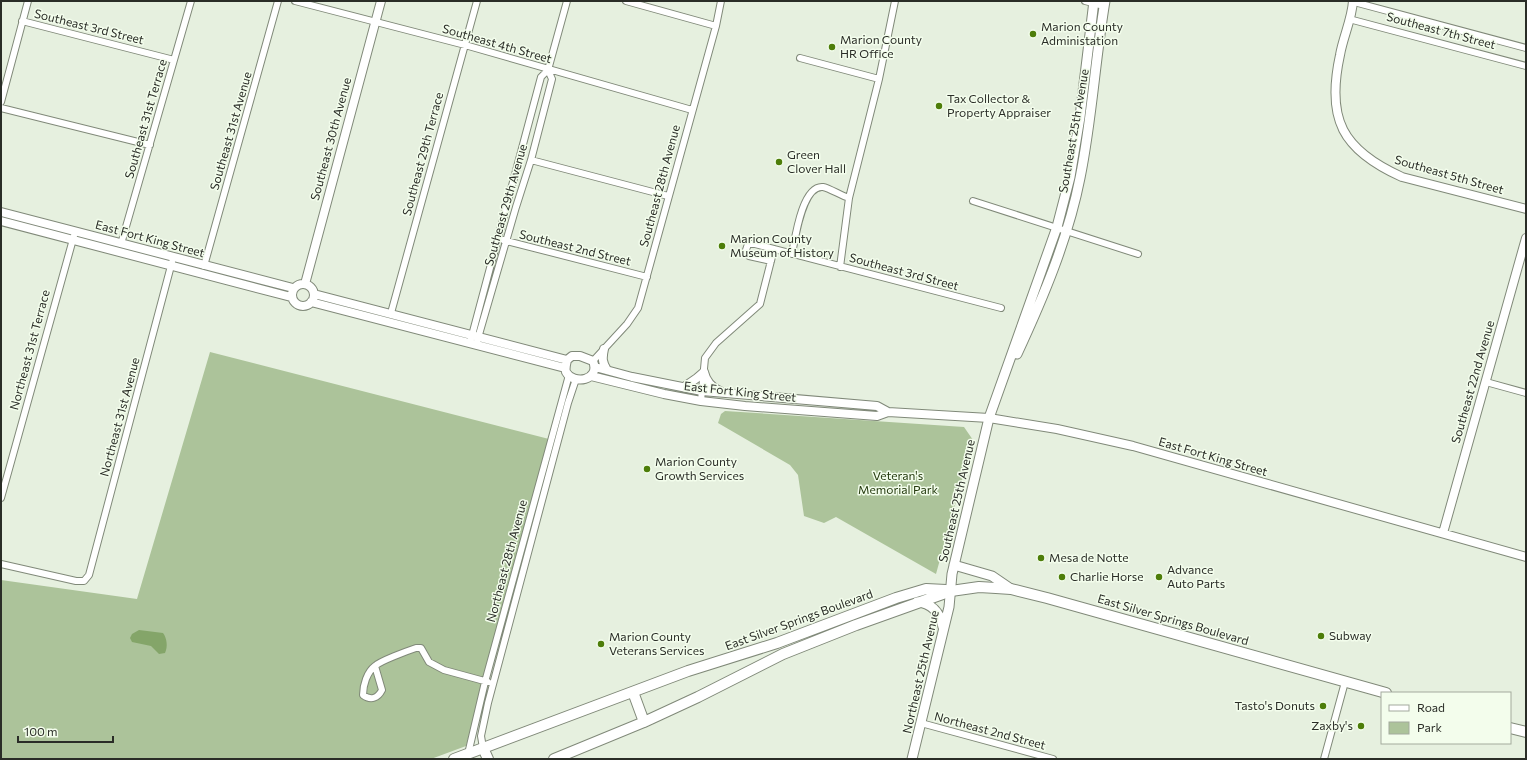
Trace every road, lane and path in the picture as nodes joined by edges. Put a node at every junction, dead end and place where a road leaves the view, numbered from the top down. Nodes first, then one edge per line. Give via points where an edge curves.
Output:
1 (28, 1) edge
2 (191, 1) edge
3 (278, 1) edge
4 (295, 1) edge
5 (381, 1) edge
6 (477, 1) edge
7 (567, 1) edge
8 (626, 1) edge
9 (721, 1) edge
10 (895, 1) edge
11 (1085, 1) edge
12 (1094, 2) edge
13 (1353, 2) edge
14 (1105, 3) edge
15 (1349, 19) junction
16 (22, 21) junction
17 (376, 21) junction
18 (716, 26) junction
19 (465, 45) junction
20 (1526, 48) edge
21 (800, 58) dead end
22 (174, 60) junction
23 (1526, 66) edge
24 (548, 70) junction
25 (879, 79) junction
26 (1, 102) edge
27 (1, 108) edge
28 (692, 110) junction
29 (150, 145) junction
30 (531, 160) junction
31 (668, 196) junction
32 (849, 198) junction
33 (973, 201) dead end
34 (1526, 209) edge
35 (1, 212) edge
36 (1, 221) edge
37 (1056, 227) junction
38 (1066, 230) junction
39 (74, 236) junction
40 (1526, 238) edge
41 (497, 239) junction
42 (506, 241) junction
43 (121, 244) junction
44 (774, 249) junction
45 (792, 254) junction
46 (1138, 254) dead end
47 (771, 261) junction
48 (173, 262) junction
49 (204, 266) junction
50 (840, 266) junction
51 (647, 277) junction
52 (305, 284) junction
53 (293, 288) junction
54 (314, 294) junction
55 (291, 297) junction
56 (311, 302) junction
57 (1001, 308) dead end
58 (391, 313) junction
59 (476, 335) junction
60 (473, 344) junction
61 (604, 349) junction
62 (594, 364) junction
63 (567, 368) junction
64 (607, 370) junction
65 (704, 372) junction
66 (591, 376) junction
67 (576, 379) junction
68 (1486, 382) junction
69 (684, 387) junction
70 (702, 391) junction
71 (724, 393) junction
72 (1526, 393) edge
73 (701, 401) junction
74 (888, 412) junction
75 (989, 418) junction
76 (1, 498) edge
77 (1443, 533) junction
78 (1526, 556) edge
79 (1, 564) edge
80 (954, 565) junction
81 (1011, 589) junction
82 (951, 591) junction
83 (917, 602) junction
84 (944, 629) junction
85 (375, 666) junction
86 (485, 682) junction
87 (1345, 682) junction
88 (493, 684) junction
89 (633, 692) junction
90 (1382, 692) edge
91 (644, 722) junction
92 (921, 723) junction
93 (1511, 728) edge
94 (1526, 732) edge
95 (483, 748) junction
96 (468, 754) junction
97 (454, 759) edge
98 (488, 759) edge
99 (554, 759) edge
100 (912, 759) edge
101 (1053, 759) edge
102 (1324, 759) edge

1 - 16 street
2 - 22 street, Southeast 31st Terrace
3 - 49 street, Southeast 31st Avenue
4 - 17 street, Southeast 4th Street
5 - 17 street, Southeast 30th Avenue
6 - 19 street, Southeast 29th Terrace
7 - 24 street, Southeast 29th Avenue
8 - 18 street
9 - 18 street, Southeast 28th Avenue
10 - 25 street
11 - 12 street
12 - 14 street
12 - 37 main road, Southeast 25th Avenue via 1080,117 1071,170
13 - 15 street, Southeast 5th Street
13 - 20 street, Southeast 7th Street
14 - 38 main road, Southeast 25th Avenue via 1083,163
15 - 23 street, Southeast 7th Street
15 - 34 street, Southeast 5th Street via 1335,81 1341,128 1350,141 1383,168 1402,176
16 - 22 street, Southeast 3rd Street
16 - 26 street
17 - 19 street, Southeast 4th Street
17 - 52 street, Southeast 30th Avenue
18 - 28 street, Southeast 28th Avenue
19 - 24 street, Southeast 4th Street
19 - 58 street, Southeast 29th Terrace
21 - 25 street
22 - 29 street, Southeast 31st Terrace
24 - 28 street, Southeast 4th Street
24 - 30 street, Southeast 29th Avenue via 552,79
24 - 41 street, Southeast 29th Avenue via 541,77
25 - 32 street
27 - 29 street
28 - 31 street, Southeast 28th Avenue
29 - 43 street, Southeast 31st Terrace
30 - 31 street
30 - 42 street, Southeast 29th Avenue
31 - 51 street, Southeast 28th Avenue
32 - 45 street via 823,187 815,188 802,208
32 - 50 street
33 - 37 street
35 - 39 street, East Fort King Street
36 - 39 street, East Fort King Street
37 - 38 street
37 - 75 main road, Southeast 25th Avenue
38 - 46 street
38 - 75 main road, Southeast 25th Avenue via 1043,297
39 - 43 street, East Fort King Street
39 - 48 street, East Fort King Street
39 - 76 street, Northeast 31st Terrace
40 - 68 street, Southeast 22nd Avenue
41 - 42 street, Southeast 2nd Street
41 - 59 street, Southeast 29th Avenue
42 - 51 street, Southeast 2nd Street
42 - 59 street, Southeast 29th Avenue
43 - 48 street, East Fort King Street
44 - 45 street, Southeast 3rd Street
44 - 47 street
44 - 47 street, Southeast 3rd Street via 748,244 746,250 749,256
45 - 50 street, Southeast 3rd Street
47 - 65 street via 760,304 716,343 705,358
48 - 49 street, East Fort King Street
48 - 55 street, East Fort King Street
48 - 79 street, Northeast 31st Avenue via 89,575 84,581 76,581
49 - 53 street, East Fort King Street
50 - 57 street, Southeast 3rd Street
51 - 61 street, Southeast 28th Avenue via 638,308
52 - 53 street
52 - 54 street
53 - 55 street
54 - 56 street
54 - 58 street
55 - 56 street, East Fort King Street via 300,306 309,305
56 - 60 street, East Fort King Street
58 - 59 street
59 - 60 street, Southeast 29th Avenue
59 - 63 street
60 - 63 street, East Fort King Street
61 - 62 street, Southeast 28th Avenue
61 - 64 street via 603,364
62 - 63 street via 580,356 572,356
62 - 64 street, East Fort King Street
62 - 66 street
63 - 67 street
63 - 86 street, Northeast 28th Avenue
64 - 69 street, East Fort King Street
65 - 69 street
65 - 70 street
65 - 71 street via 710,385
66 - 67 street via 584,380
66 - 73 street, East Fort King Street
67 - 88 street, Northeast 28th Avenue
68 - 72 street
68 - 77 street, Southeast 22nd Avenue
69 - 70 street, East Fort King Street
70 - 71 street, East Fort King Street
70 - 73 street
71 - 74 street, East Fort King Street via 877,406
73 - 74 street, East Fort King Street via 877,416
74 - 75 street, East Fort King Street
75 - 77 street, East Fort King Street via 1056,429 1132,446
75 - 80 main road, Southeast 25th Avenue
77 - 78 street, East Fort King Street
80 - 81 main road via 992,576
80 - 82 main road, Southeast 25th Avenue
81 - 82 main road, East Silver Springs Boulevard via 979,587
81 - 87 main road, East Silver Springs Boulevard
82 - 83 main road, East Silver Springs Boulevard
82 - 84 main road, Northeast 25th Avenue
82 - 89 main road, East Silver Springs Boulevard via 926,589 896,598 778,643 709,664
83 - 84 main road via 931,606 938,613
83 - 91 main road, East Silver Springs Boulevard via 784,654
84 - 92 main road, Northeast 25th Avenue
85 - 85 street via 382,690 372,699 363,695 363,688
85 - 86 street via 421,648 429,662 444,670
86 - 88 street
86 - 96 street, Northeast 28th Avenue
87 - 90 main road, East Silver Springs Boulevard
87 - 102 street
88 - 95 street, Northeast 28th Avenue via 481,736
89 - 91 main road
89 - 95 main road, East Silver Springs Boulevard
91 - 99 main road, East Silver Springs Boulevard
92 - 100 main road, Northeast 25th Avenue
92 - 101 street, Northeast 2nd Street
93 - 94 main road
95 - 96 main road, East Silver Springs Boulevard
95 - 98 main road
96 - 97 main road, East Silver Springs Boulevard

